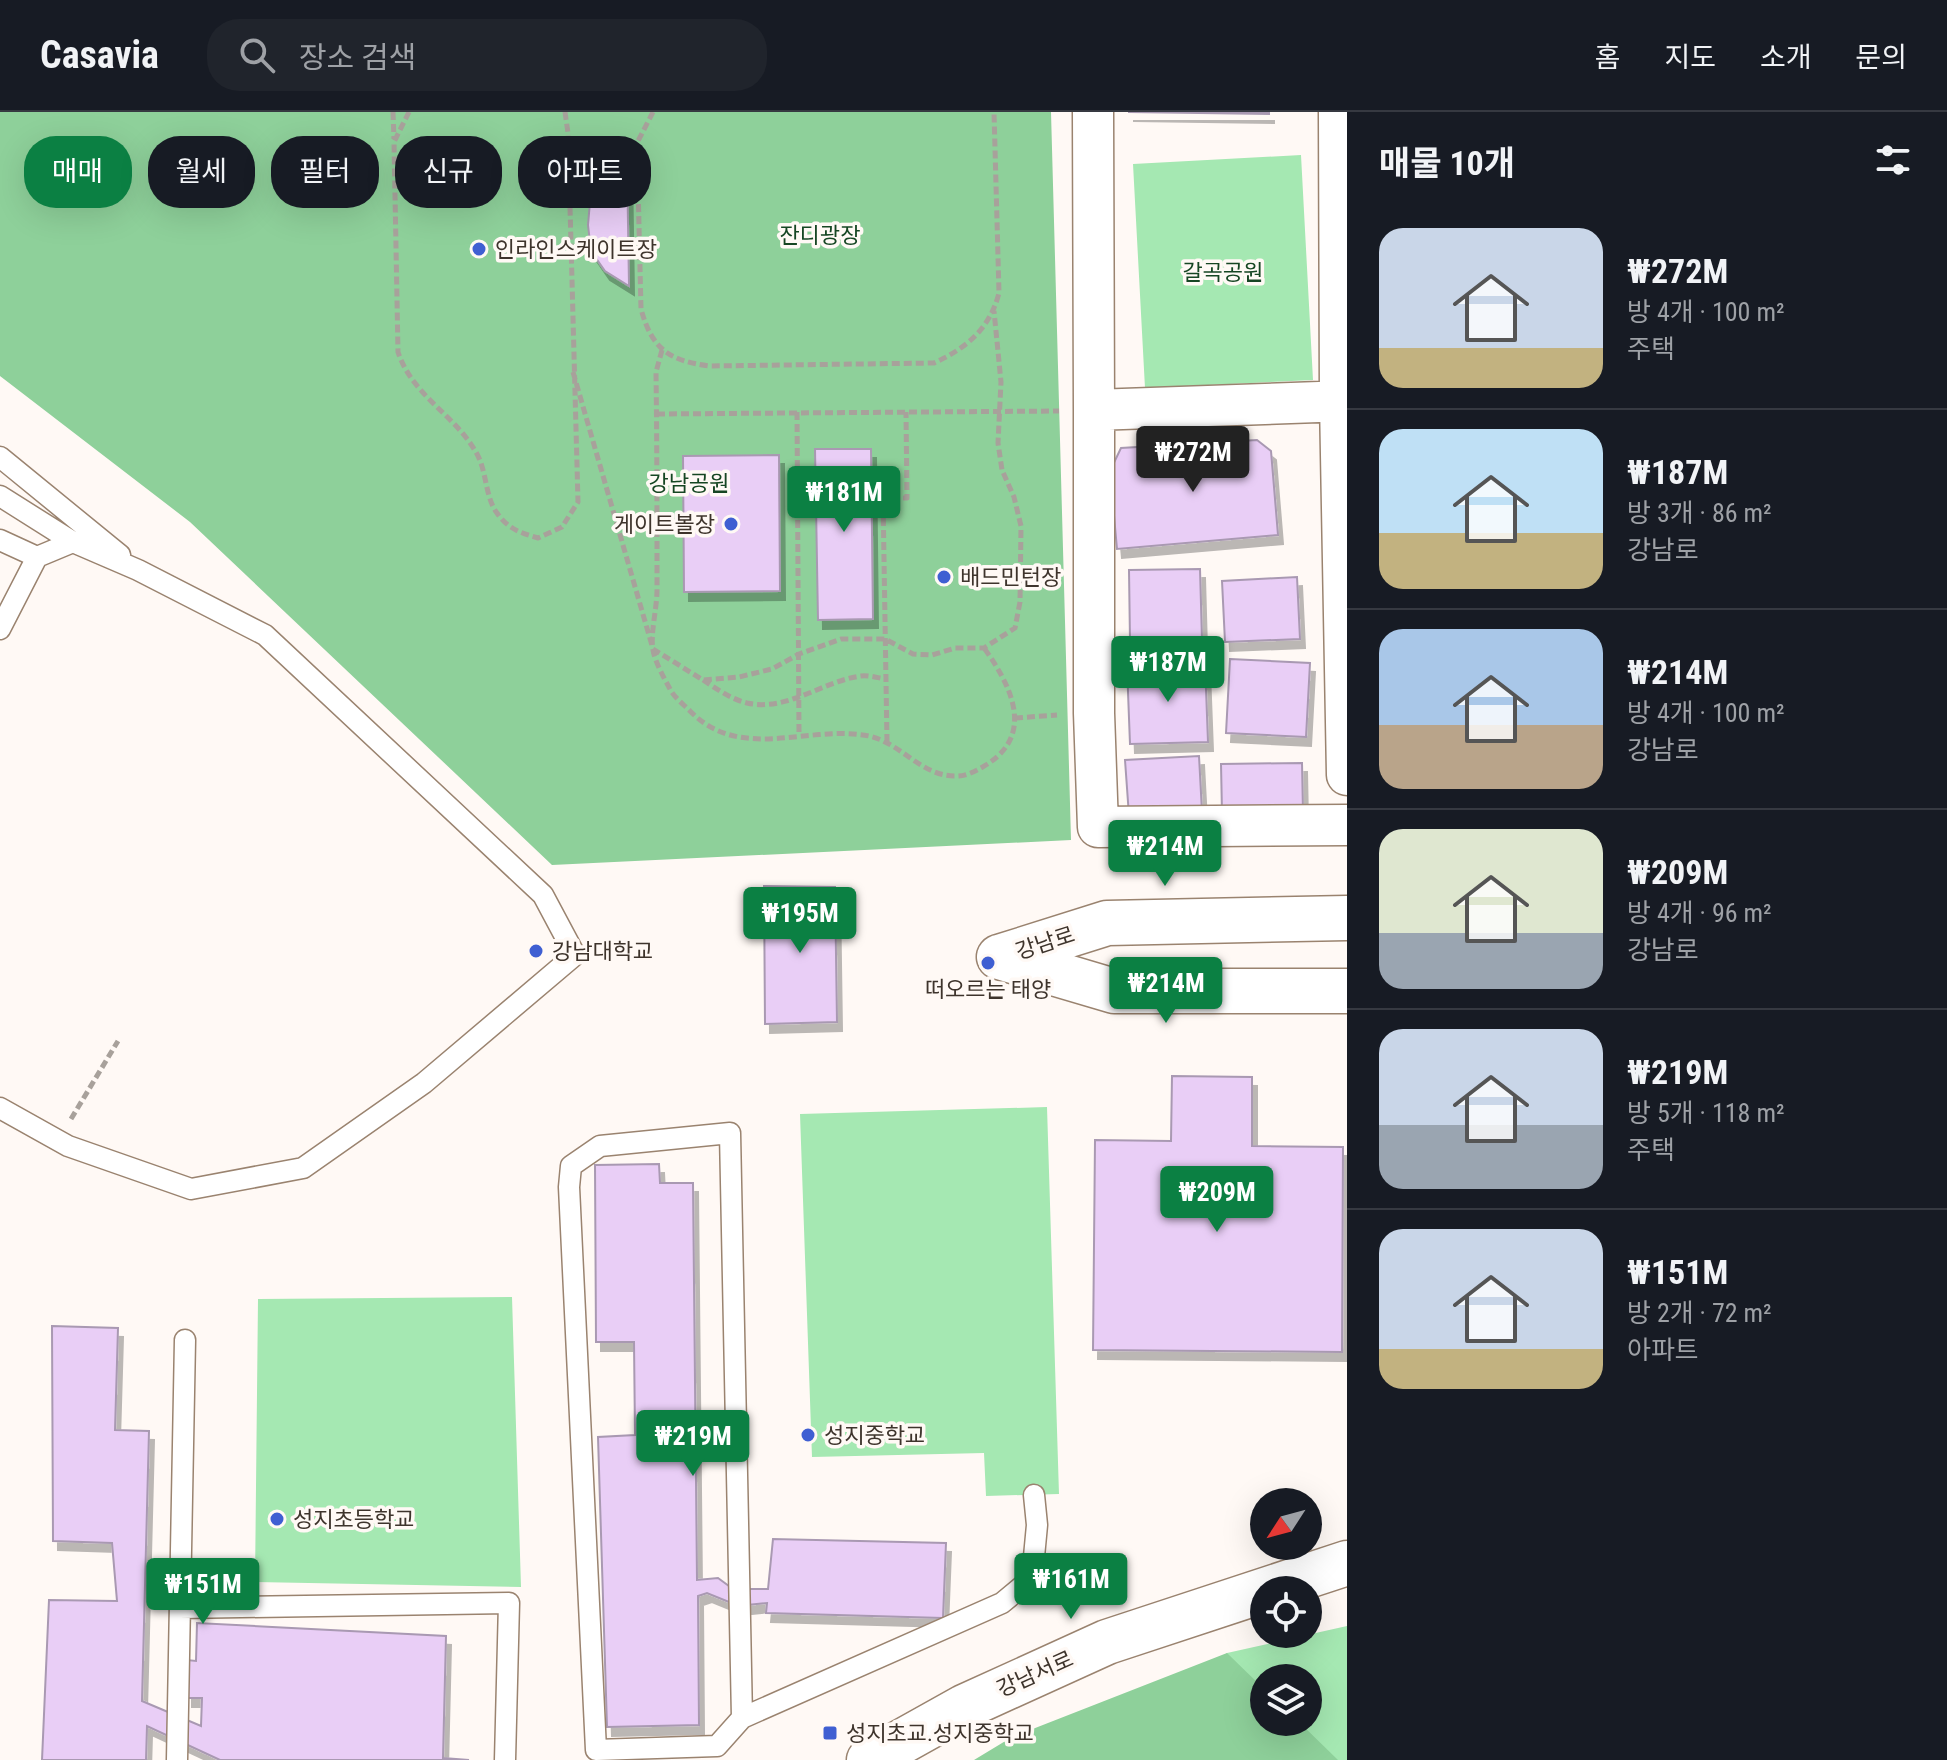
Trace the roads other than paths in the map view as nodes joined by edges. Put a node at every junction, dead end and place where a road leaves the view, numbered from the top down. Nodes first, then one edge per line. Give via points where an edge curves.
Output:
1 (1093, 112) edge
2 (1339, 112) edge
3 (1343, 261) edge
4 (1344, 401) edge
5 (1094, 410) junction
6 (0, 457) edge
7 (0, 496) edge
8 (0, 540) edge
9 (73, 542) junction
10 (1345, 550) edge
11 (37, 557) junction
12 (138, 570) junction
13 (7, 598) edge
14 (0, 629) edge
15 (1347, 775) edge
16 (1347, 825) edge
17 (1347, 900) edge
18 (1347, 918) edge
19 (1347, 991) edge
20 (2, 1112) edge
21 (185, 1340) dead end
22 (1034, 1495) dead end
23 (1347, 1563) edge
24 (180, 1608) junction
25 (742, 1718) junction
26 (177, 1760) edge
27 (505, 1760) edge
28 (869, 1760) edge

1 - 5 street
2 - 3 street
3 - 4 street
4 - 5 street
4 - 10 street
5 - 16 street via 1098,827
6 - 12 lane
7 - 9 lane
8 - 11 lane
9 - 11 lane
9 - 12 lane
10 - 15 street
11 - 13 lane
12 - 20 lane via 265,635 543,895 575,955 424,1083 303,1168 191,1189 58,1140
13 - 14 lane
17 - 18 street
18 - 19 street, 강남로 via 1107,923 999,957 1114,991
21 - 24 lane
22 - 25 lane via 1032,1578 1002,1603
23 - 28 street, 강남서로 via 1107,1642 964,1707
24 - 26 lane
24 - 27 lane via 509,1603
25 - 25 lane via 730,1133 600,1146 571,1166 569,1187 596,1750 717,1746

